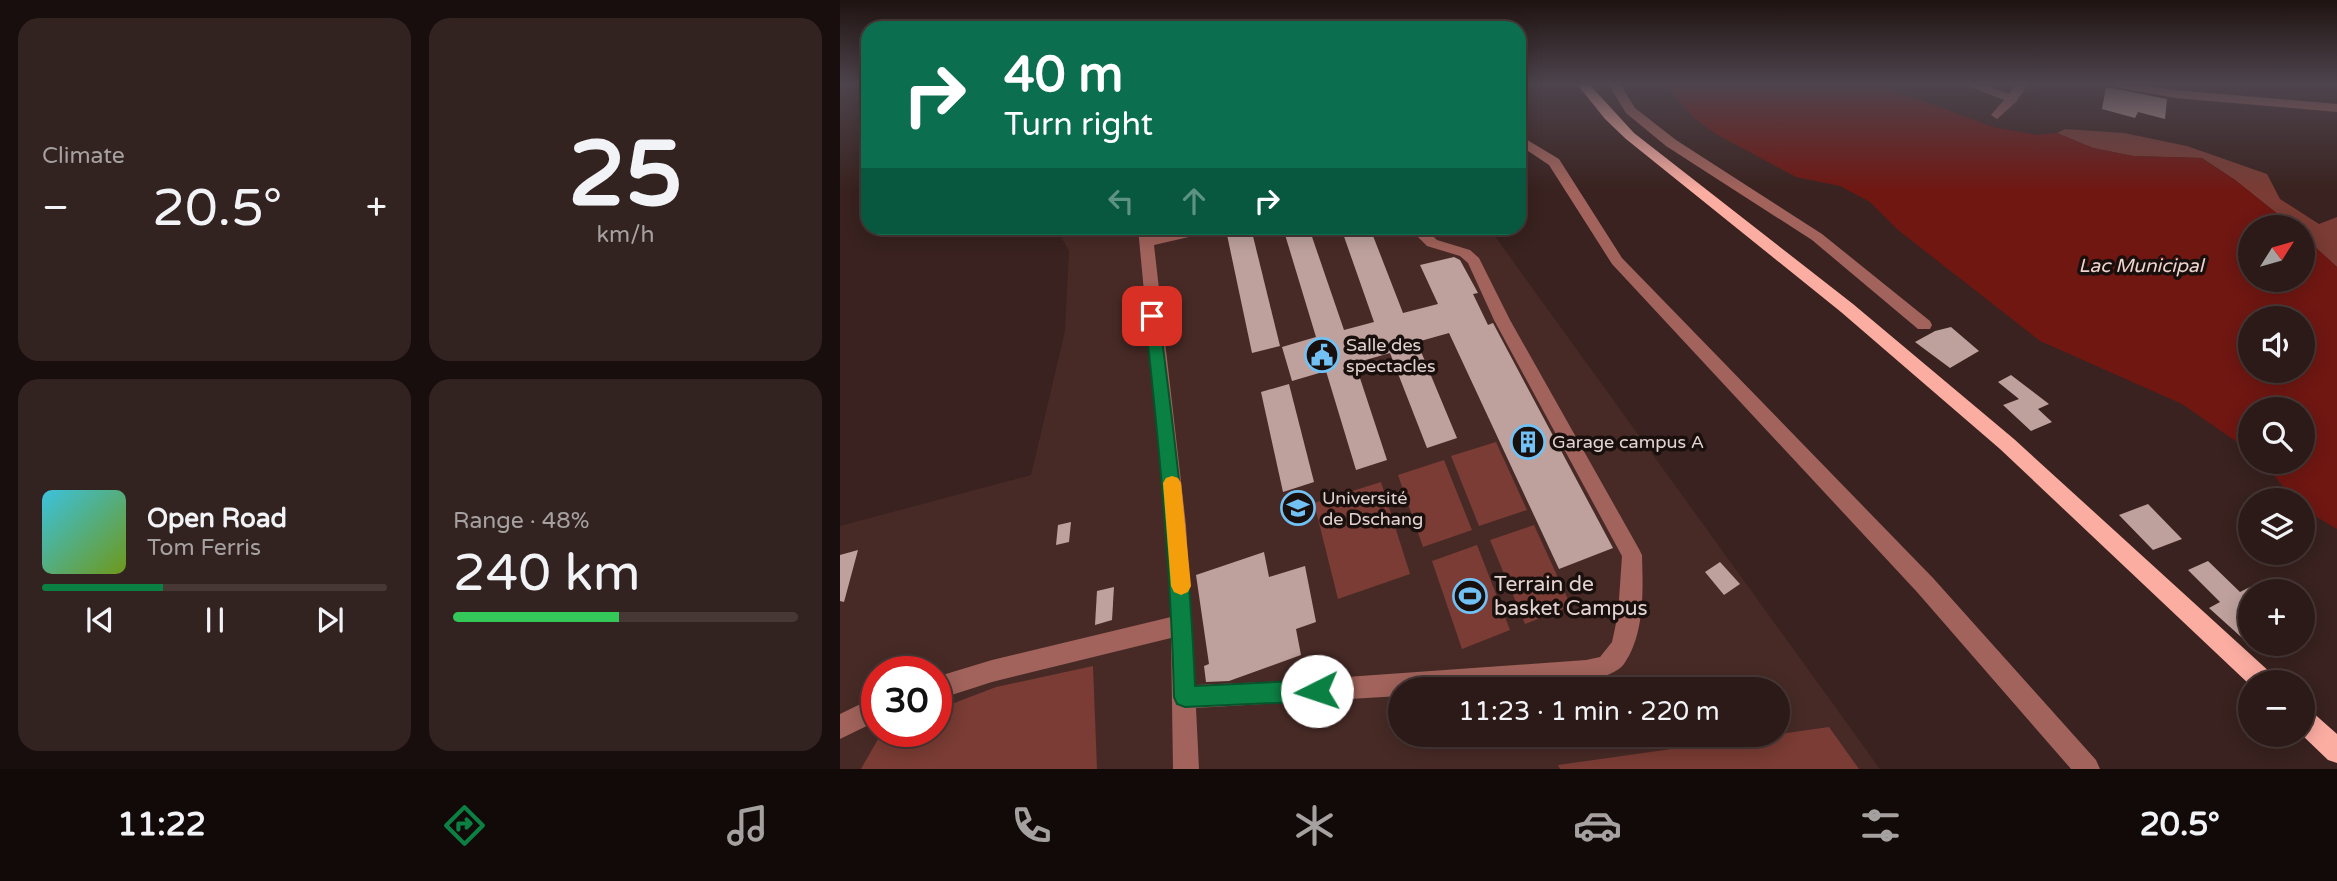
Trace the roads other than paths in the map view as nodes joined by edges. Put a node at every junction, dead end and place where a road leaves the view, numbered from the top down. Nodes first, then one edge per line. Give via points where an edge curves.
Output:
1 (1613, 120) edge
2 (1642, 120) edge
3 (1526, 144) edge
4 (1145, 235) edge
5 (1423, 235) edge
6 (1924, 325) dead end
7 (1182, 625) junction
8 (2251, 670) edge
9 (952, 684) edge
10 (1185, 697) junction
11 (861, 716) edge
12 (840, 727) edge
13 (2315, 730) edge
14 (2337, 751) edge
15 (1186, 769) edge
16 (2087, 769) edge

1 - 8 main road via 2007,444
2 - 6 street via 1817,237
3 - 16 street via 1554,162 1617,261 1925,584
4 - 7 street via 1172,477
5 - 10 street via 1474,261 1632,555 1633,598 1620,650 1609,665 1586,671
7 - 9 street
7 - 10 street
10 - 15 street
11 - 12 street
13 - 14 main road

